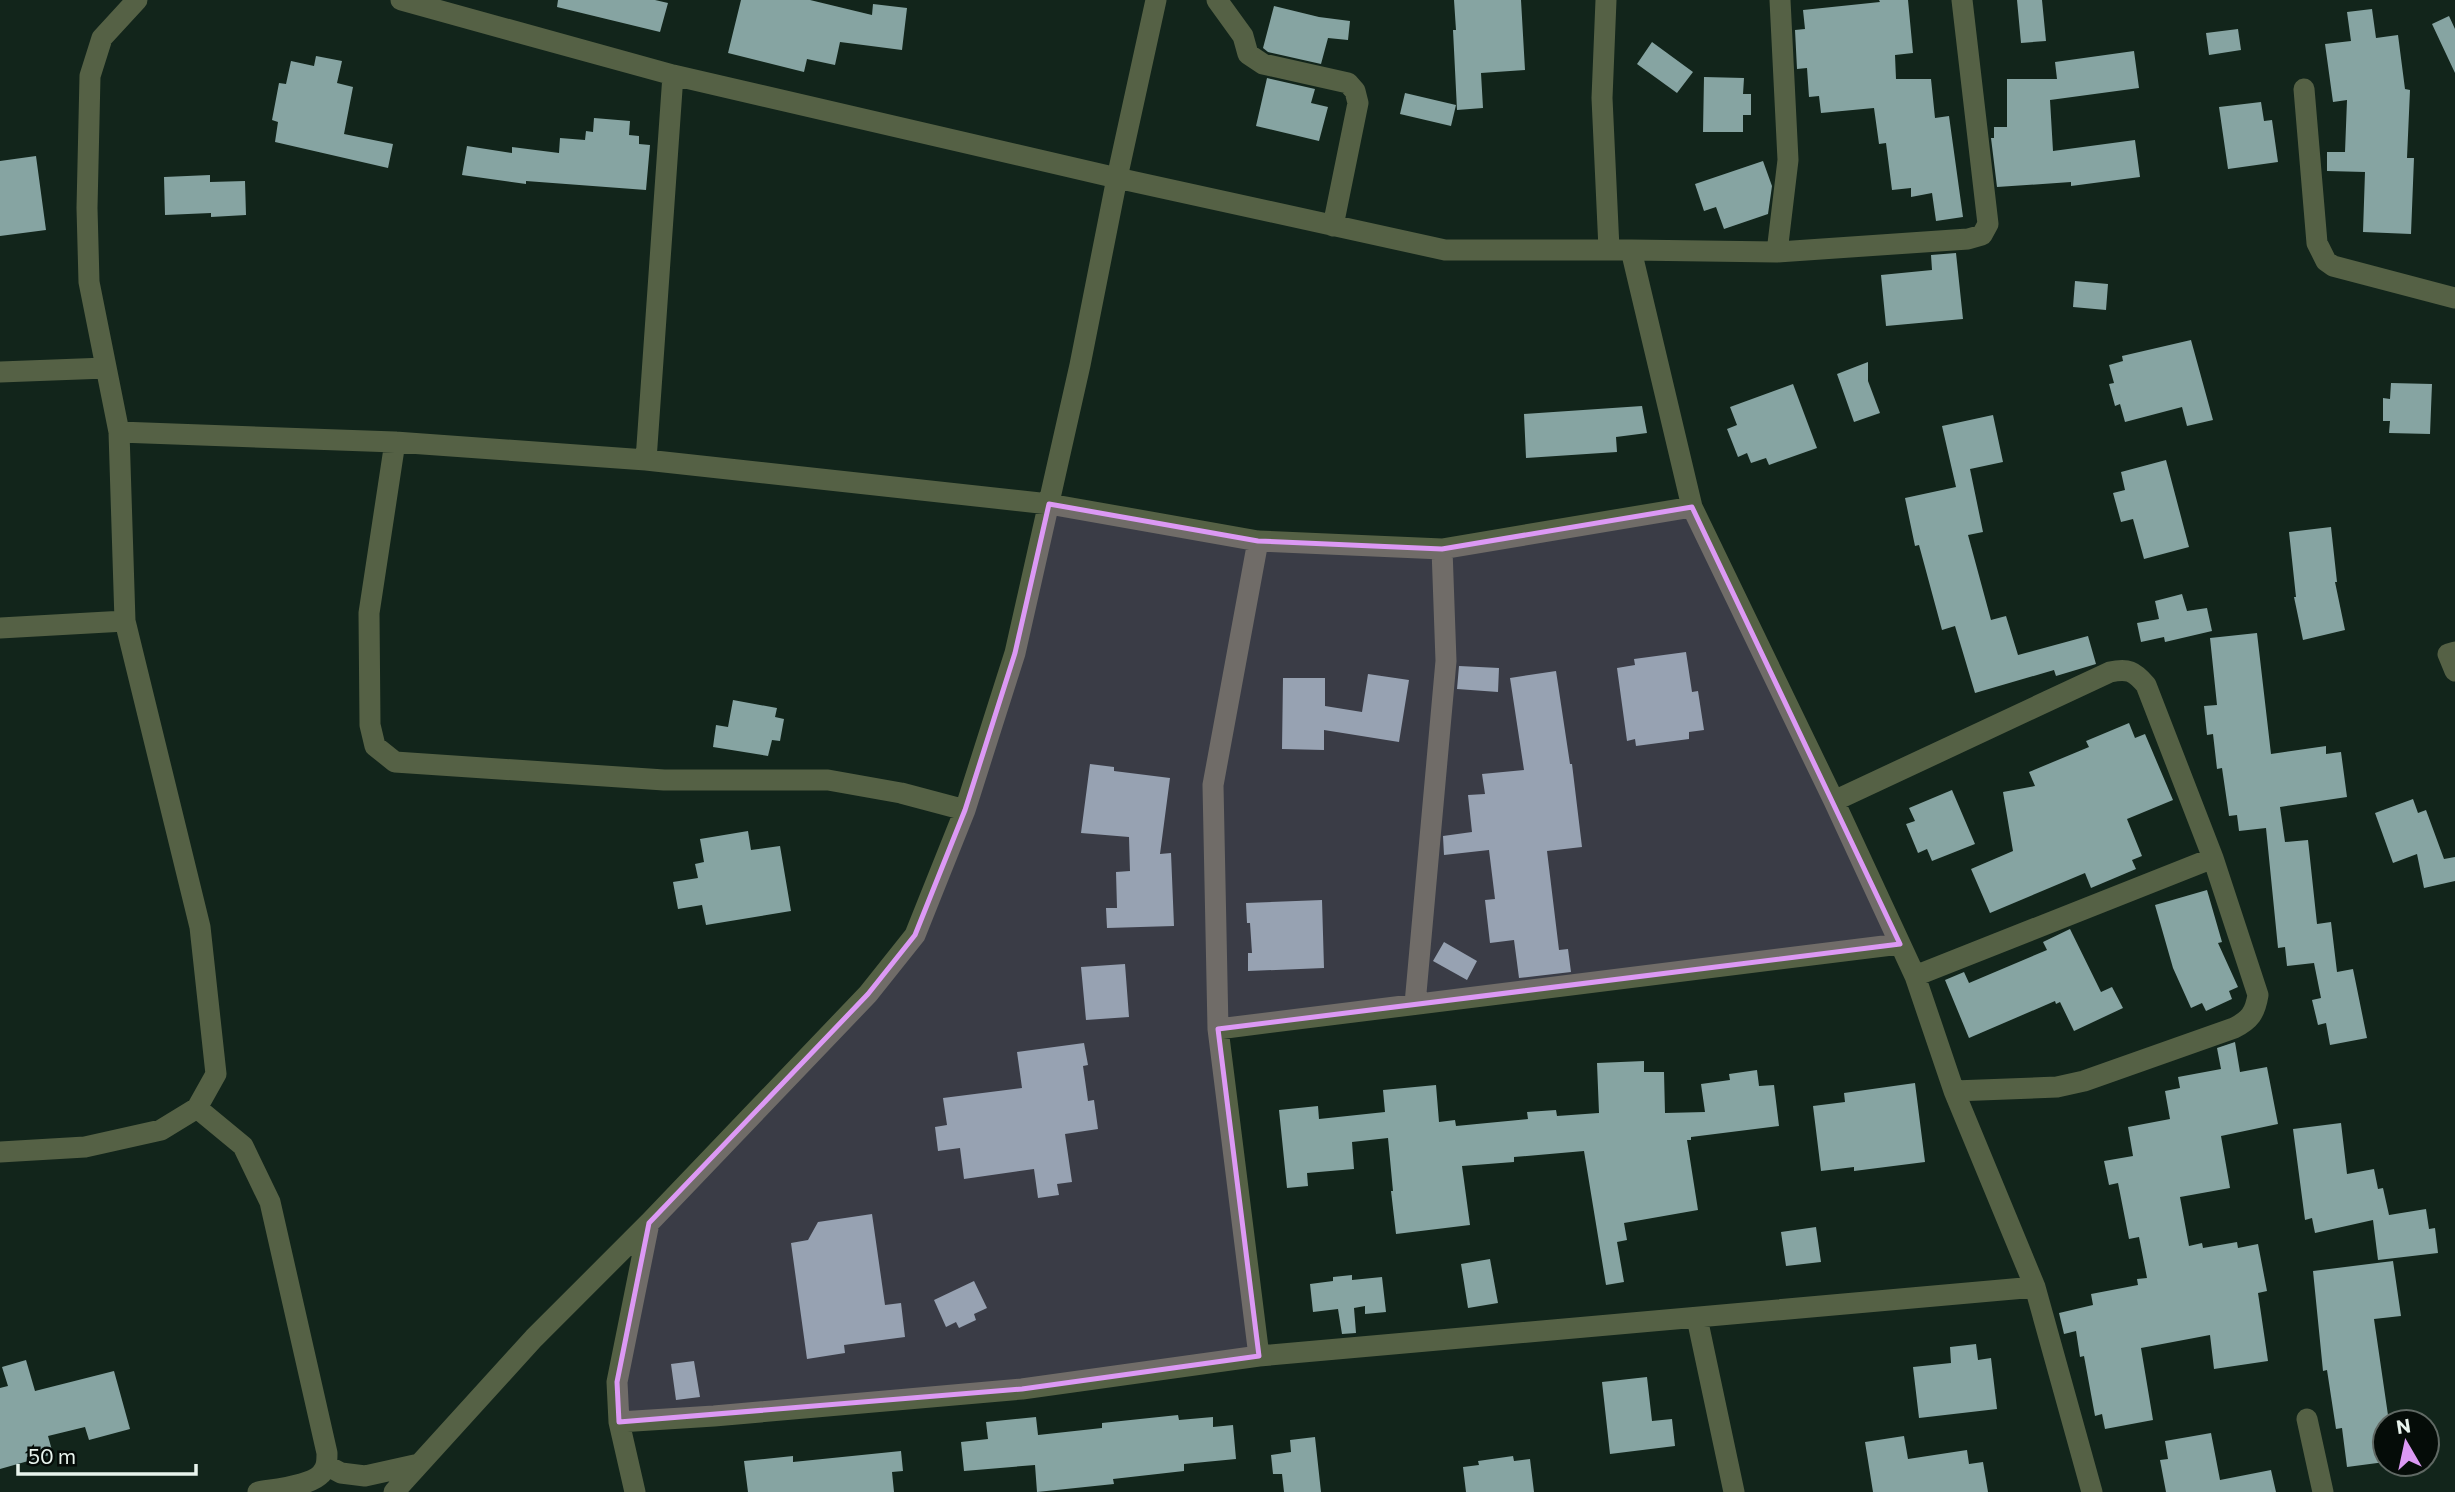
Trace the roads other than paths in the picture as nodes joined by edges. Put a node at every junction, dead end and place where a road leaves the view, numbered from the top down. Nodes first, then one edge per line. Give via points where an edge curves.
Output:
1 (136, 0) edge
2 (401, 0) edge
3 (1156, 0) edge
4 (1217, 0) edge
5 (1606, 0) edge
6 (1780, 0) edge
7 (1962, 0) edge
8 (673, 75) junction
9 (2304, 89) dead end
10 (1117, 178) junction
11 (1333, 226) junction
12 (1609, 249) junction
13 (1631, 250) junction
14 (1777, 251) junction
15 (2455, 298) edge
16 (106, 368) junction
17 (0, 372) edge
18 (119, 432) junction
19 (395, 442) junction
20 (646, 460) junction
21 (1049, 504) junction
22 (1692, 507) junction
23 (1258, 541) junction
24 (1442, 549) junction
25 (125, 621) junction
26 (0, 628) edge
27 (2455, 652) edge
28 (2455, 671) edge
29 (1834, 801) junction
30 (965, 810) junction
31 (2213, 858) junction
32 (1900, 944) junction
33 (1915, 976) junction
34 (1415, 1004) junction
35 (1218, 1029) junction
36 (1954, 1091) junction
37 (197, 1108) junction
38 (0, 1152) edge
39 (649, 1223) junction
40 (2035, 1287) junction
41 (1697, 1318) junction
42 (1259, 1356) junction
43 (2307, 1419) dead end
44 (619, 1422) junction
45 (419, 1464) junction
46 (327, 1465) junction
47 (257, 1492) edge
48 (394, 1492) edge
49 (635, 1492) edge
50 (1734, 1492) edge
51 (2092, 1492) edge
52 (2323, 1492) edge

1 - 16 street via 102,38 90,76 89,282
2 - 8 street
3 - 10 street
4 - 11 street via 1243,36 1248,54 1262,64 1348,83 1354,91 1358,103
5 - 12 street via 1602,98
6 - 14 street via 1788,160
7 - 14 street via 1987,224 1982,235
8 - 10 street
8 - 20 street
9 - 15 street via 2317,243 2326,261
10 - 11 street
10 - 21 street
11 - 12 street via 1445,250
12 - 13 street
13 - 14 street
13 - 22 street
16 - 17 street
16 - 18 street
18 - 19 street
18 - 25 street
19 - 20 street
19 - 30 street via 369,613 370,725 375,746 395,762 664,780 828,780
20 - 21 street
21 - 23 street
21 - 30 street via 1015,653
22 - 24 street
22 - 29 street
23 - 24 street
23 - 35 street via 1213,785
24 - 34 street via 1446,661
25 - 26 street
25 - 37 street via 200,927 216,1074
27 - 28 street via 2448,654
29 - 31 street via 2124,669 2135,671 2146,685
29 - 32 street
30 - 39 street via 915,935 868,994
31 - 33 street
31 - 36 street via 2258,995 2256,1011 2246,1021 2084,1081 2057,1087
32 - 33 street
32 - 34 street
33 - 36 street
34 - 35 street
35 - 42 street
36 - 40 street
37 - 38 street via 161,1130 85,1147
37 - 46 street via 243,1146 270,1202
39 - 44 street via 617,1382
39 - 45 street via 534,1338
40 - 41 street
40 - 51 street
41 - 42 street
41 - 50 street
42 - 44 street via 1022,1389
43 - 52 street
44 - 49 street
45 - 46 street via 365,1476 341,1474
45 - 48 street
46 - 47 street via 320,1476 299,1485

